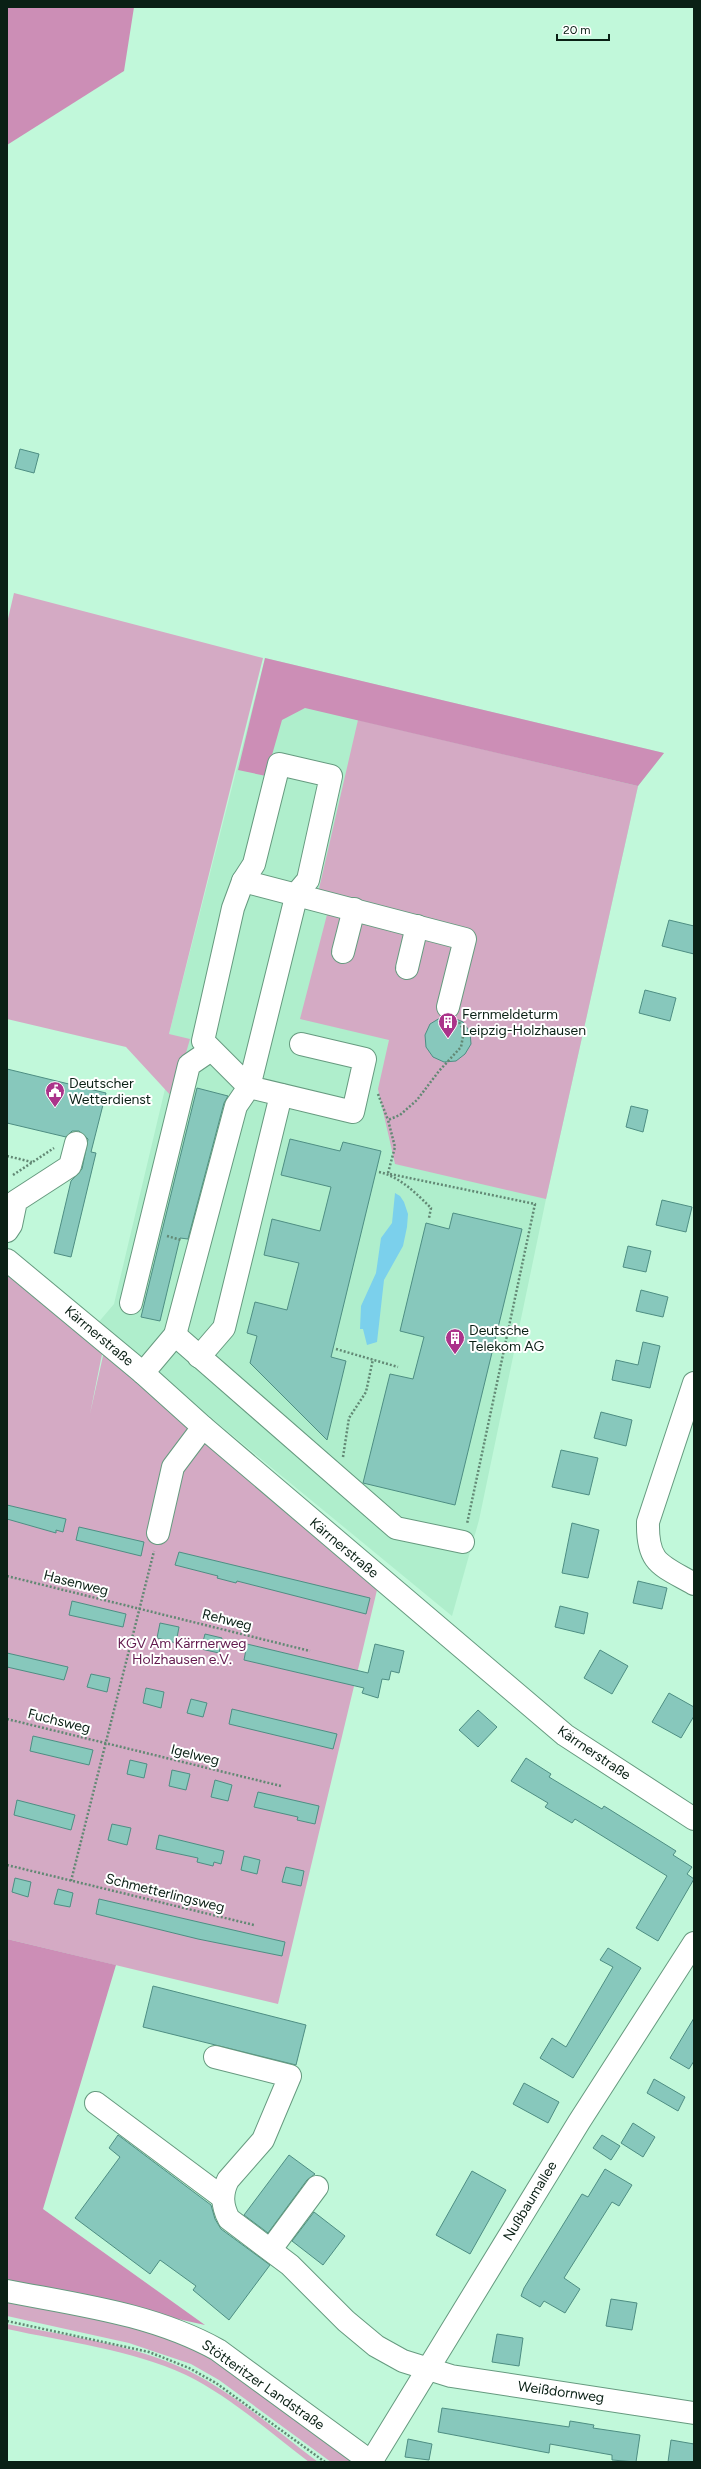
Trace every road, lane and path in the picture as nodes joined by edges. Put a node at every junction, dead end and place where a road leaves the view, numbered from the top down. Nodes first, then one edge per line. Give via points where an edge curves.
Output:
1 (243, 881) junction
2 (297, 893) junction
3 (354, 909) junction
4 (417, 926) junction
5 (343, 952) dead end
6 (407, 968) dead end
7 (448, 1007) joint
8 (301, 1044) dead end
9 (211, 1050) junction
10 (249, 1088) junction
11 (281, 1095) junction
12 (66, 1143) joint
13 (7, 1156) edge
14 (33, 1162) junction
15 (380, 1172) dead end
16 (388, 1174) junction
17 (13, 1175) dead end
18 (429, 1218) dead end
19 (7, 1231) edge
20 (149, 1232) junction
21 (199, 1244) junction
22 (7, 1260) edge
23 (131, 1304) dead end
24 (175, 1336) junction
25 (336, 1348) dead end
26 (199, 1357) junction
27 (373, 1360) junction
28 (398, 1367) dead end
29 (143, 1373) junction
30 (694, 1383) edge
31 (203, 1427) junction
32 (339, 1479) junction
33 (158, 1533) joint
34 (463, 1542) joint
35 (7, 1576) edge
36 (694, 1584) edge
37 (139, 1608) junction
38 (310, 1651) dead end
39 (7, 1719) edge
40 (106, 1743) junction
41 (281, 1786) dead end
42 (694, 1819) edge
43 (7, 1865) edge
44 (71, 1880) junction
45 (254, 1925) dead end
46 (694, 1943) edge
47 (215, 2057) dead end
48 (96, 2103) dead end
49 (317, 2187) dead end
50 (222, 2197) junction
51 (271, 2249) junction
52 (7, 2291) edge
53 (7, 2321) edge
54 (428, 2369) junction
55 (694, 2413) edge
56 (325, 2462) edge
57 (371, 2462) edge

1 - 2 street
1 - 2 street via 254,864 279,764 331,776 308,880
1 - 9 street via 233,908 203,1041
2 - 3 street
2 - 10 street
3 - 4 street
3 - 5 street
4 - 6 street
4 - 7 street via 465,939
7 - 16 path via 464,1031 461,1047 417,1100 400,1116 388,1120 395,1147
8 - 11 street via 365,1059 354,1112
9 - 10 street
9 - 20 street via 189,1065
10 - 11 street
10 - 21 street via 236,1106
11 - 26 street via 224,1328
12 - 14 path
12 - 19 street via 70,1166 16,1202 11,1225
13 - 14 path
14 - 17 path
15 - 16 path
16 - 18 path via 414,1192 431,1208
16 - 34 path via 534,1204
20 - 21 path
20 - 23 street
21 - 24 street
22 - 29 street, Kärrnerstraße
24 - 26 street
24 - 29 street
25 - 27 path
26 - 32 street
27 - 28 path
27 - 32 path via 366,1392 349,1418
29 - 31 street, Kärrnerstraße
30 - 36 street via 648,1522 651,1552 659,1564
31 - 33 street via 173,1467
31 - 42 street, Kärrnerstraße via 564,1735
32 - 34 street via 396,1528
33 - 37 path
35 - 37 path, Hasenweg
37 - 38 path, Rehweg
37 - 40 path
39 - 40 path, Fuchsweg
40 - 41 path, Igelweg
40 - 44 path
43 - 44 path, Schmetterlingsweg
44 - 45 path, Schmetterlingsweg
46 - 54 street, Nußbaumallee via 579,2122
47 - 50 street via 290,2076 263,2140 228,2180
48 - 50 street
49 - 51 street
50 - 51 street, Weißdornweg via 224,2210 229,2219
51 - 54 street, Weißdornweg via 376,2346 402,2360
52 - 57 street, Stötteritzer Landstraße via 126,2315 195,2337 218,2350
53 - 56 path via 149,2352 189,2368 216,2383
54 - 55 street, Weißdornweg via 451,2376
54 - 57 street, Nußbaumallee

